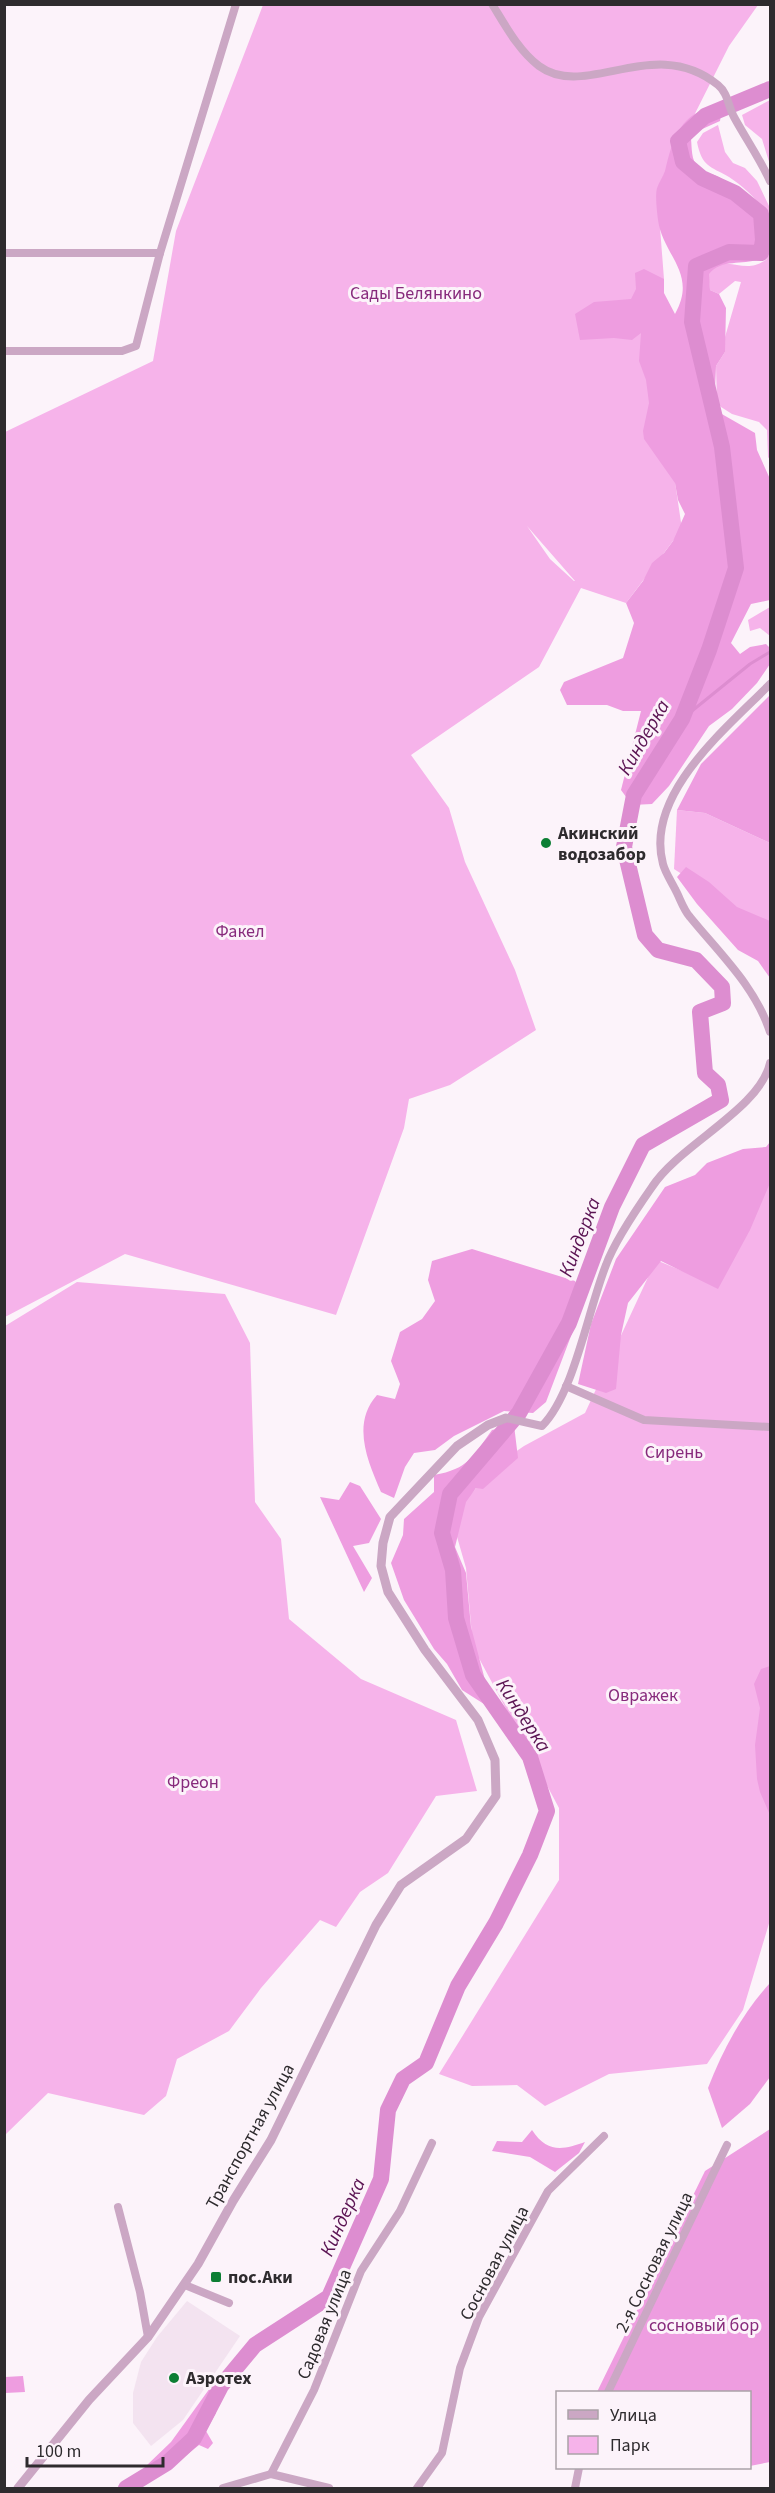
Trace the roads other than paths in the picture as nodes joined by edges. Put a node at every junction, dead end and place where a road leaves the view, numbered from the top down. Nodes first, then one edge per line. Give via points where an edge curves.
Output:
1 (236, 4) edge
2 (492, 4) edge
3 (771, 181) edge
4 (4, 253) edge
5 (159, 253) junction
6 (4, 351) edge
7 (771, 684) edge
8 (771, 1032) edge
9 (771, 1063) edge
10 (566, 1386) junction
11 (506, 1418) joint
12 (771, 1427) edge
13 (604, 2136) dead end
14 (432, 2143) dead end
15 (727, 2145) dead end
16 (118, 2207) dead end
17 (185, 2285) junction
18 (229, 2303) dead end
19 (148, 2337) junction
20 (608, 2391) edge
21 (579, 2469) edge
22 (271, 2474) junction
23 (18, 2488) edge
24 (223, 2488) edge
25 (329, 2488) edge
26 (417, 2488) edge
27 (574, 2488) edge

1 - 5 street
2 - 3 street via 539,67 563,76 596,75 657,63 695,70 720,86
4 - 5 street
5 - 6 street via 136,346 122,351
7 - 8 street via 696,759 665,814 661,836 663,864 688,914 743,979 763,1009
9 - 10 street via 759,1088 654,1184 606,1263
10 - 11 street via 553,1414 542,1426
10 - 12 street via 644,1420
11 - 17 street, Транспортная улица via 457,1446 390,1517 381,1566 388,1592 425,1650 478,1720 495,1760 496,1796 466,1839 401,1885 376,1925 271,2140
13 - 26 street, Сосновая улица via 548,2191 479,2317 460,2368 442,2453
14 - 22 street, Садовая улица via 400,2211 361,2271 314,2390
15 - 20 street, 2-я Сосновая улица
16 - 19 street
17 - 18 street
17 - 19 street, Транспортная улица
19 - 23 street, Транспортная улица via 89,2400
21 - 27 street
22 - 24 street
22 - 25 street

